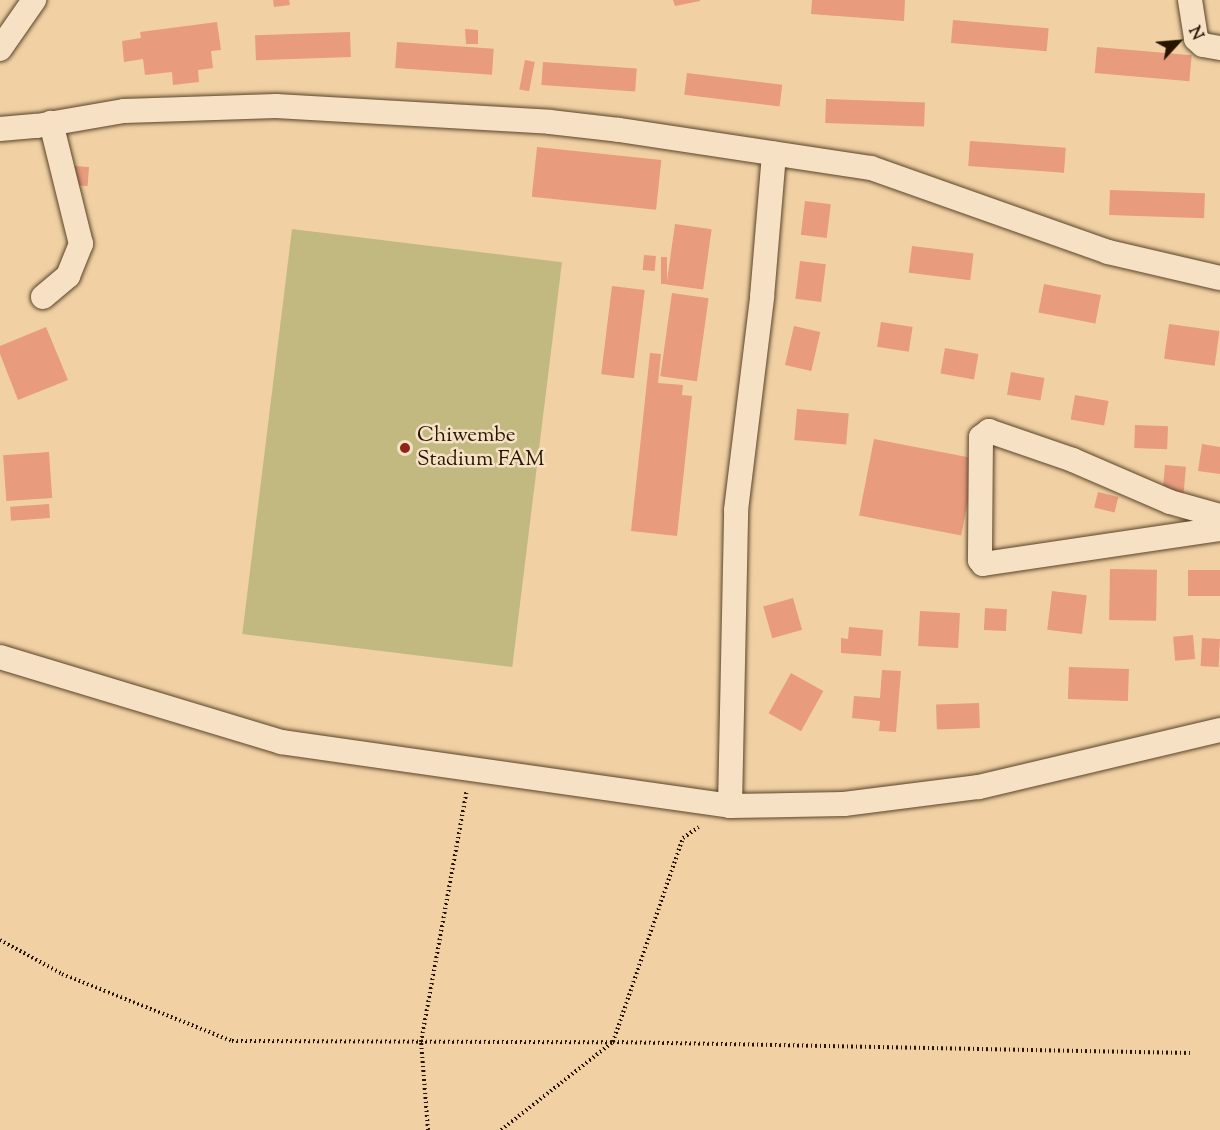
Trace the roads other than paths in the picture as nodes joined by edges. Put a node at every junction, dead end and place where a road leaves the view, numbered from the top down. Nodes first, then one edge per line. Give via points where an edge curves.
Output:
1 (34, 0) edge
2 (1190, 0) edge
3 (1220, 48) edge
4 (0, 49) edge
5 (51, 123) junction
6 (0, 129) edge
7 (774, 153) junction
8 (1220, 278) edge
9 (43, 297) dead end
10 (1220, 516) edge
11 (1220, 528) edge
12 (0, 657) edge
13 (1220, 730) edge
14 (730, 806) junction

1 - 4 street
2 - 3 street via 1196,39 1203,45
5 - 6 street
5 - 7 street via 149,109 276,106 550,122
5 - 9 street via 81,244 68,276
7 - 8 street via 871,168 1108,252
7 - 14 street via 762,297 736,510
10 - 11 street via 1170,502 1073,460 999,434 982,434 983,564
12 - 14 street via 281,741
13 - 14 street via 979,787 844,804

